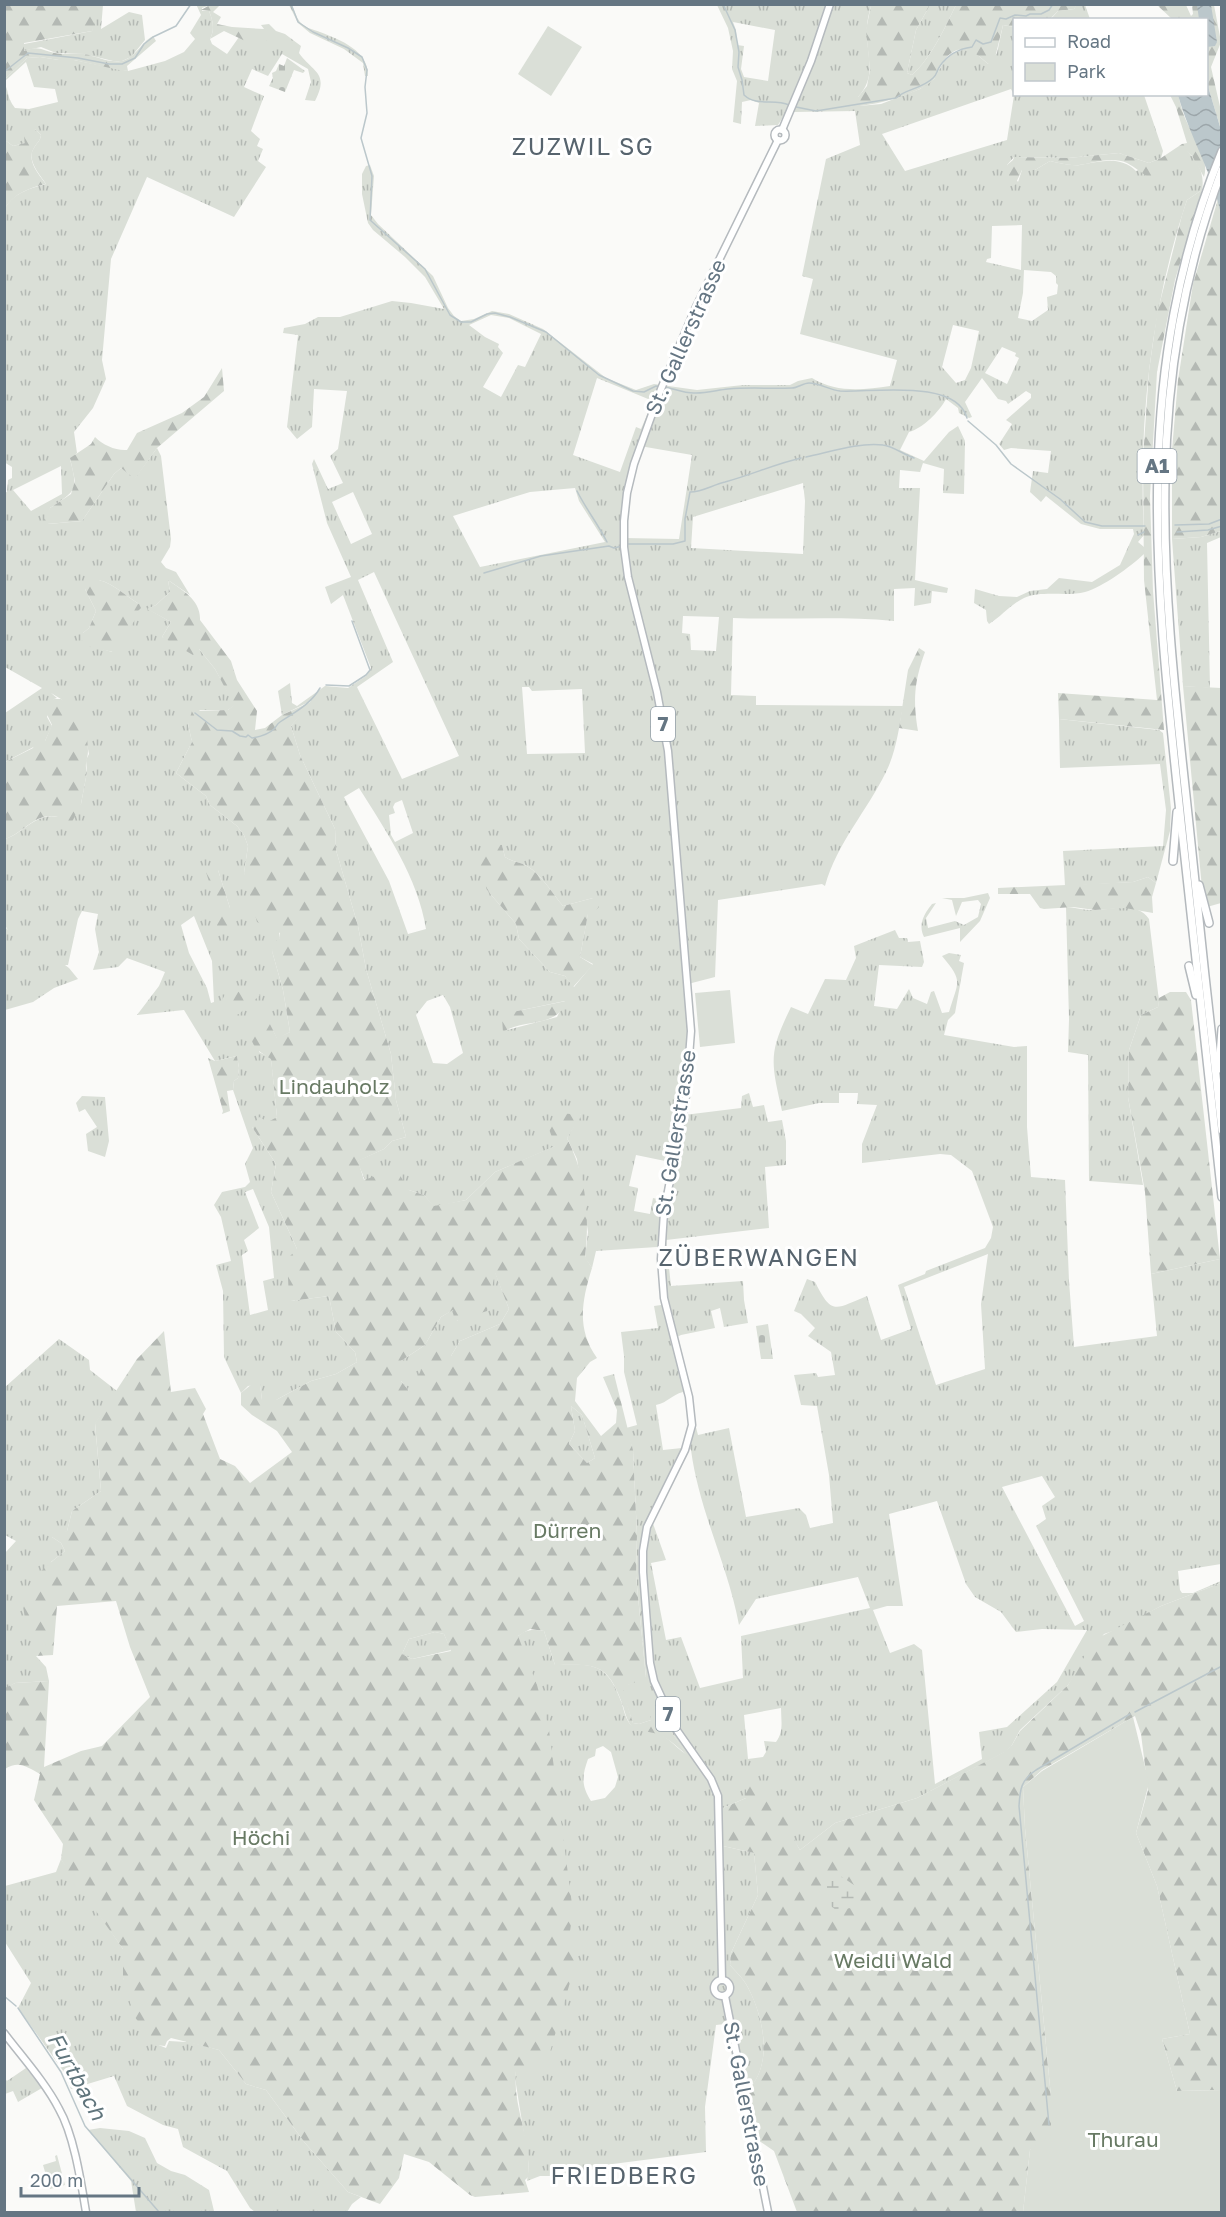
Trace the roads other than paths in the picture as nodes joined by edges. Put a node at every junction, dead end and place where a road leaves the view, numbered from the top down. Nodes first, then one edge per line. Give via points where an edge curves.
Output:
1 (830, 4) edge
2 (1221, 151) edge
3 (1221, 170) edge
4 (1176, 734) junction
5 (1176, 774) junction
6 (1191, 845) junction
7 (1173, 861) dead end
8 (1209, 923) dead end
9 (1189, 966) dead end
10 (1221, 1029) edge
11 (1205, 1048) junction
12 (1220, 1113) junction
13 (1221, 1130) edge
14 (1221, 1197) edge
15 (722, 1980) junction
16 (725, 1996) junction
17 (4, 2033) edge
18 (86, 2212) edge
19 (768, 2212) edge

1 - 15 main road, St. Gallerstrasse / 7 via 782,130 785,137 778,140 696,307 662,387 629,484 625,512 624,545 631,589 668,751 691,1031 686,1096 664,1212 660,1259 666,1308 692,1425 685,1450 647,1527 643,1572 654,1681 676,1729 711,1779 718,1796
2 - 4 highway, A1 via 1184,268 1170,330 1158,434 1157,552
3 - 4 highway, A1 via 1188,280 1168,395 1164,452 1165,569
4 - 5 highway, A1
4 - 6 highway, A1
5 - 7 highway, A1
5 - 11 highway, A1
6 - 8 highway, A1
6 - 12 highway, A1
9 - 11 highway, A1
10 - 12 highway, A1
11 - 14 highway, A1
12 - 13 highway, A1
15 - 16 main road via 730,1986
15 - 16 main road via 714,1990
16 - 19 main road, St. Gallerstrasse
17 - 18 main road via 61,2113

